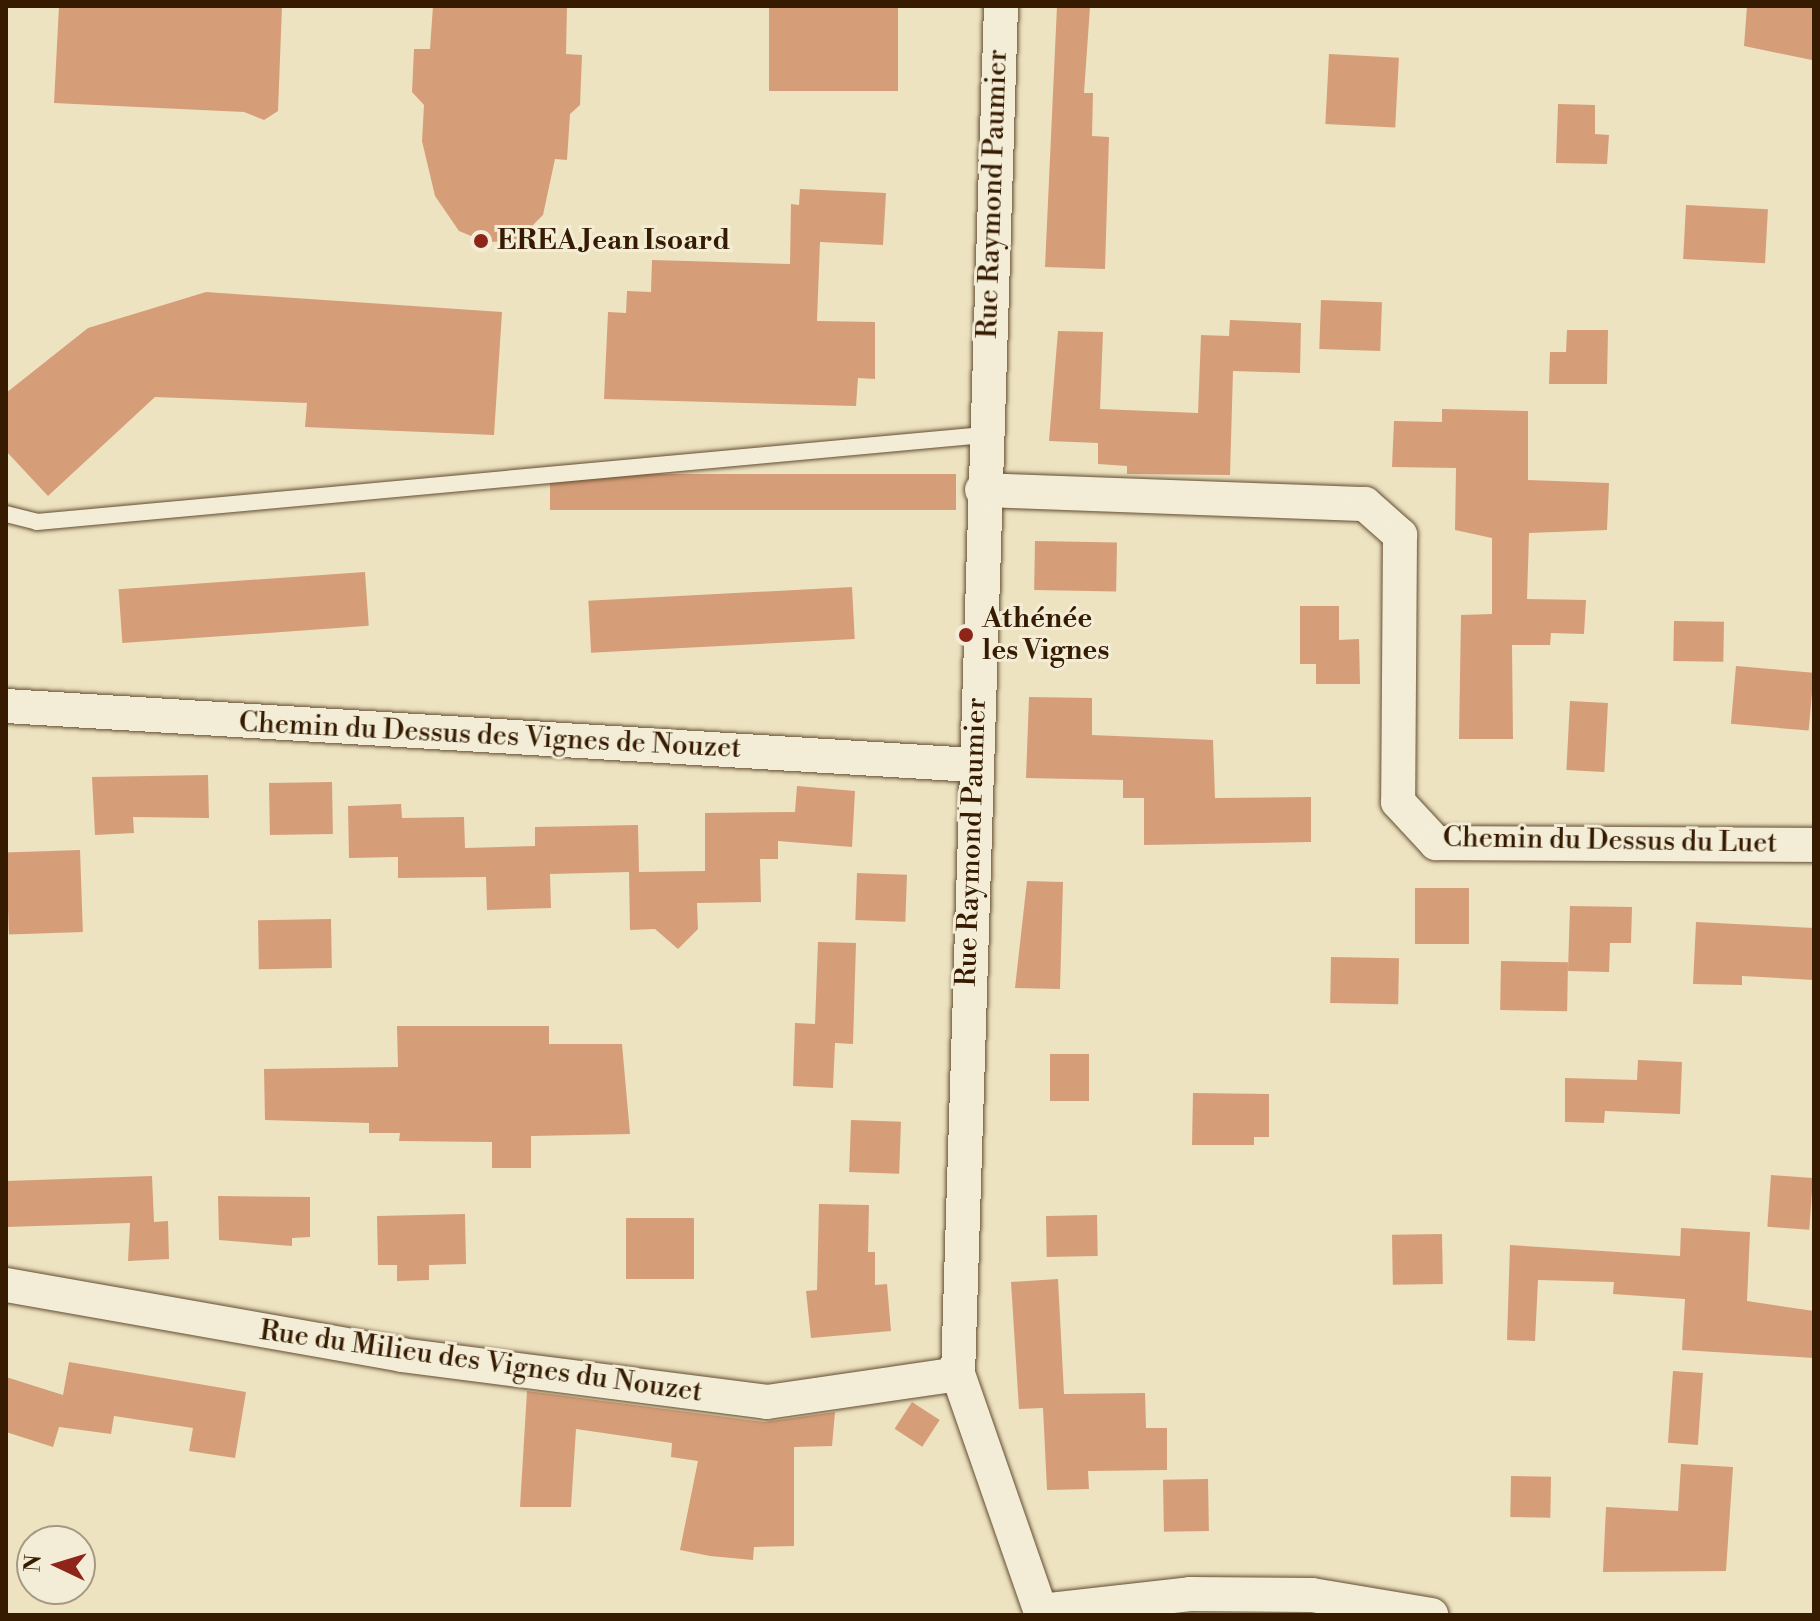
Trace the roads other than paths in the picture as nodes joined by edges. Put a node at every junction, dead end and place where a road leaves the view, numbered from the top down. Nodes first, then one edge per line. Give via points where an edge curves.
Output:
1 (1001, 6) edge
2 (984, 435) junction
3 (982, 490) junction
4 (6, 514) edge
5 (6, 706) edge
6 (974, 765) junction
7 (1814, 845) edge
8 (6, 1285) edge
9 (958, 1374) junction
10 (1042, 1613) edge
11 (1431, 1615) edge

1 - 2 street, Rue Raymond Paumier
2 - 3 street, Rue Raymond Paumier
2 - 4 lane via 37,522
3 - 6 street, Rue Raymond Paumier
3 - 7 street, Chemin du Dessus du Luet via 1365,504 1400,535 1398,802 1436,843
5 - 6 street, Chemin du Dessus des Vignes de Nouzet
6 - 9 street, Rue Raymond Paumier
8 - 9 street, Rue du Milieu des Vignes du Nouzet via 401,1355 767,1402
9 - 10 street, Rue Raymond Paumier
10 - 11 street via 1221,1594 1312,1595

